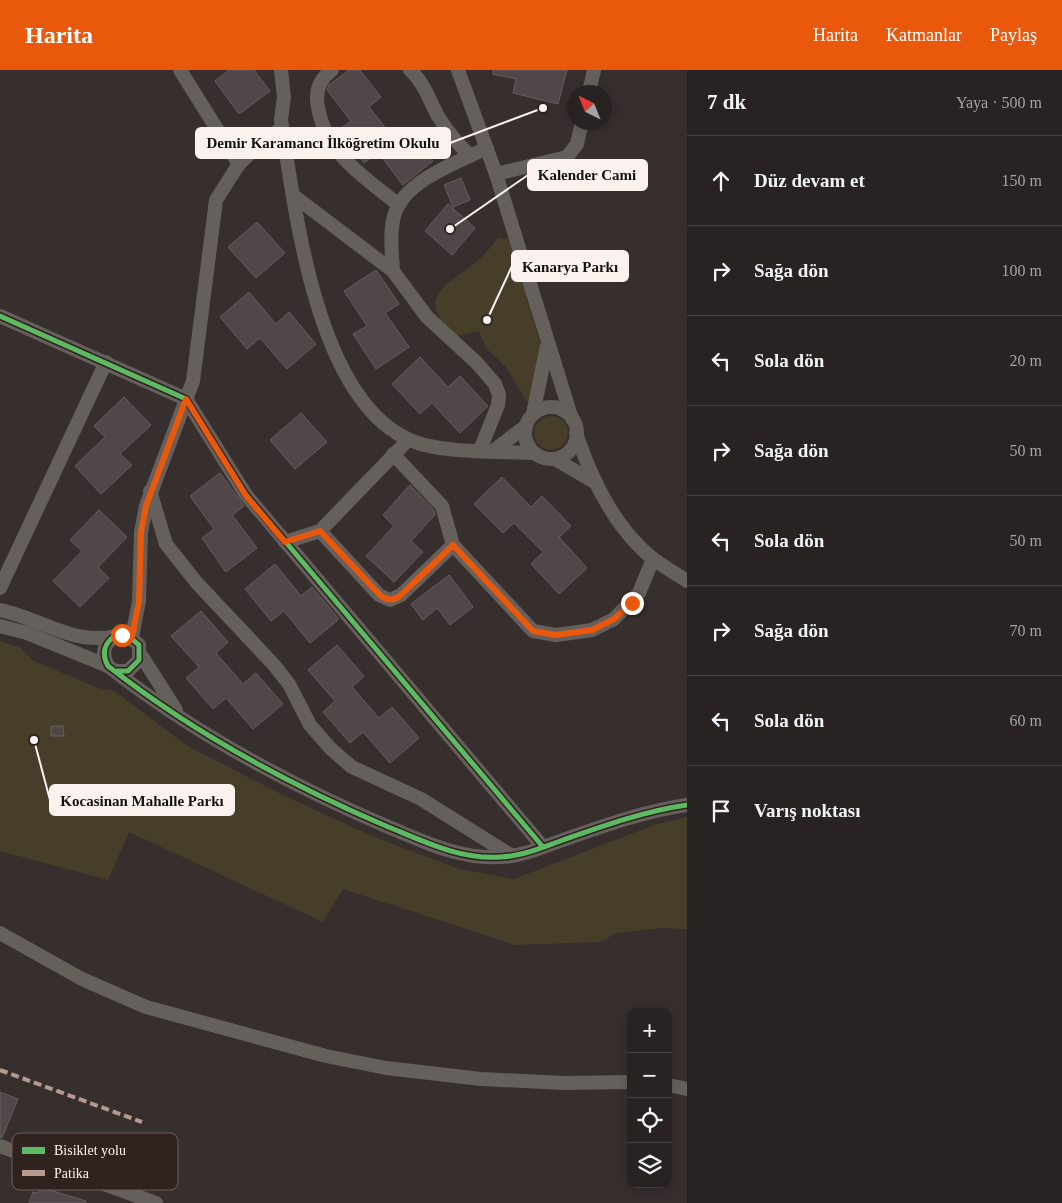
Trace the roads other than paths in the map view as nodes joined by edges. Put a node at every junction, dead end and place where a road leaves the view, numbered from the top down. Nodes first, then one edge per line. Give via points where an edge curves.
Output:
1 (180, 70) edge
2 (281, 70) edge
3 (332, 70) edge
4 (410, 70) edge
5 (458, 70) edge
6 (594, 70) edge
7 (591, 85) edge
8 (282, 124) junction
9 (580, 130) edge
10 (487, 148) junction
11 (470, 156) junction
12 (239, 164) junction
13 (496, 174) junction
14 (294, 196) junction
15 (399, 205) junction
16 (393, 271) junction
17 (0, 316) edge
18 (548, 340) junction
19 (106, 362) junction
20 (186, 399) junction
21 (534, 414) junction
22 (572, 419) junction
23 (526, 426) junction
24 (576, 433) junction
25 (408, 440) junction
26 (487, 450) junction
27 (534, 453) junction
28 (393, 454) junction
29 (555, 458) junction
30 (596, 483) junction
31 (150, 490) junction
32 (320, 531) junction
33 (285, 542) junction
34 (453, 545) junction
35 (653, 559) junction
36 (687, 581) edge
37 (0, 588) edge
38 (0, 610) edge
39 (0, 626) edge
40 (117, 635) junction
41 (132, 637) junction
42 (140, 655) junction
43 (113, 668) junction
44 (184, 720) junction
45 (687, 805) edge
46 (543, 847) junction
47 (512, 856) junction
48 (0, 933) edge
49 (627, 1082) edge
50 (672, 1086) edge
51 (687, 1089) edge
52 (0, 1146) edge
53 (12, 1150) edge
54 (120, 1190) edge
55 (156, 1203) edge

1 - 12 street
2 - 8 street
3 - 15 street via 321,82 317,94 324,132 344,160
4 - 11 street via 422,82 450,134
5 - 10 street
6 - 7 street
8 - 12 street
8 - 14 street
9 - 13 street via 577,144 567,157
10 - 11 street
10 - 13 street
11 - 15 street via 409,191
12 - 20 street via 216,200 193,381
13 - 18 street
14 - 16 street
14 - 25 street via 315,296 334,352 350,383 369,408 388,427
15 - 16 street via 392,226
16 - 26 street via 427,317 495,384 498,405
17 - 19 street
18 - 21 street
18 - 22 street
19 - 20 street
19 - 37 street
20 - 31 street
20 - 33 street via 246,496
21 - 22 street via 554,408 567,413
21 - 23 street
22 - 24 street
23 - 26 street
23 - 27 street via 526,441
24 - 29 street via 576,440 568,452
24 - 30 street
25 - 26 street via 437,448
25 - 28 street
26 - 27 street
27 - 29 street via 547,459
28 - 32 street
28 - 34 street via 442,506
29 - 30 street
30 - 35 street via 628,534
31 - 41 street via 141,532 139,601
31 - 47 street via 166,544 197,583 274,665 289,684 310,725 330,749 352,767 421,799
32 - 33 street
32 - 34 street via 380,595 390,600 401,595
33 - 46 street
34 - 35 street via 533,631 556,635 592,630 623,612 642,588
35 - 36 street
38 - 40 street via 71,636 99,639
39 - 43 street
40 - 41 street
40 - 43 street via 105,646 104,656
41 - 42 street via 139,645
42 - 43 street via 132,668
42 - 44 street
43 - 44 street
44 - 47 street via 297,784 406,834 467,856
45 - 46 street via 609,824
46 - 47 street
48 - 49 street via 82,979 146,1007 326,1056 386,1068 481,1079
50 - 51 street
52 - 53 street
54 - 55 street

